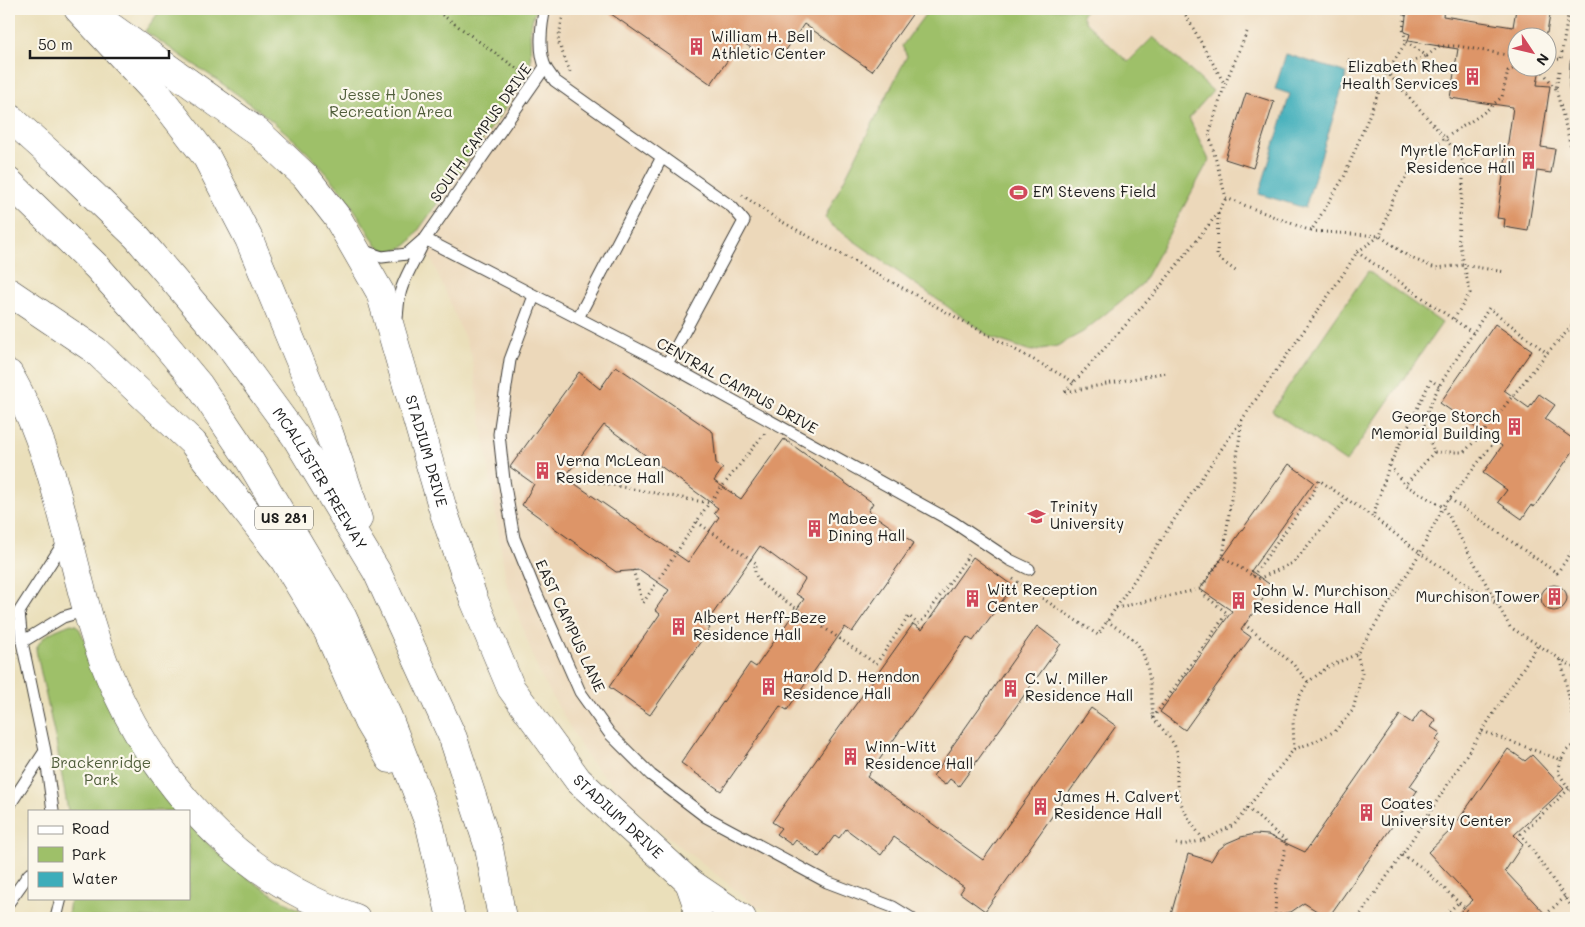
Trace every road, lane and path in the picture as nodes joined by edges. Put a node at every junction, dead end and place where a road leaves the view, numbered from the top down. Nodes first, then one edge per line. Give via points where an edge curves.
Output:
1 (78, 9) edge
2 (86, 9) edge
3 (434, 9) edge
4 (545, 9) edge
5 (564, 9) edge
6 (1173, 9) edge
7 (1406, 9) edge
8 (1247, 32) dead end
9 (1406, 42) junction
10 (1508, 55) edge
11 (1428, 56) junction
12 (1558, 59) edge
13 (1561, 59) dead end
14 (1348, 60) dead end
15 (1576, 63) edge
16 (545, 67) junction
17 (1508, 71) edge
18 (1387, 72) junction
19 (523, 73) dead end
20 (577, 77) dead end
21 (1548, 78) edge
22 (1225, 84) junction
23 (1556, 89) dead end
24 (1576, 94) edge
25 (9, 116) edge
26 (1445, 138) junction
27 (662, 157) junction
28 (9, 182) edge
29 (737, 191) dead end
30 (1226, 198) junction
31 (1218, 213) junction
32 (1311, 231) junction
33 (1380, 236) junction
34 (424, 239) junction
35 (355, 248) junction
36 (1357, 252) junction
37 (1464, 265) junction
38 (1237, 272) dead end
39 (1505, 272) dead end
40 (9, 292) edge
41 (534, 296) junction
42 (578, 318) junction
43 (1454, 319) junction
44 (1576, 322) edge
45 (1473, 334) junction
46 (395, 342) junction
47 (1547, 353) junction
48 (667, 364) junction
49 (1167, 372) dead end
50 (9, 374) edge
51 (1074, 382) junction
52 (1439, 386) junction
53 (1242, 419) junction
54 (768, 430) dead end
55 (1494, 441) dead end
56 (1434, 452) junction
57 (1389, 466) junction
58 (584, 480) dead end
59 (1405, 485) junction
60 (1450, 499) junction
61 (1346, 500) junction
62 (709, 504) junction
63 (1443, 508) junction
64 (1373, 517) junction
65 (697, 522) junction
66 (68, 537) junction
67 (1576, 546) edge
68 (968, 550) dead end
69 (1572, 552) junction
70 (1420, 553) junction
71 (1576, 554) edge
72 (1224, 557) junction
73 (1029, 569) dead end
74 (633, 570) dead end
75 (377, 572) junction
76 (1253, 576) junction
77 (1011, 578) dead end
78 (1200, 589) junction
79 (1498, 605) junction
80 (1115, 608) junction
81 (87, 610) junction
82 (1107, 621) junction
83 (1244, 624) dead end
84 (22, 642) junction
85 (1538, 645) junction
86 (1357, 654) junction
87 (1560, 659) junction
88 (1576, 669) edge
89 (1308, 682) junction
90 (1153, 718) junction
91 (1576, 730) edge
92 (1482, 731) junction
93 (1576, 743) edge
94 (1294, 749) junction
95 (45, 751) junction
96 (1561, 760) junction
97 (1569, 789) junction
98 (1576, 792) edge
99 (9, 806) edge
100 (1247, 808) junction
101 (53, 810) edge
102 (430, 826) junction
103 (1204, 840) junction
104 (1176, 844) dead end
105 (1402, 855) junction
106 (28, 875) edge
107 (689, 882) junction
108 (1565, 897) junction
109 (60, 900) edge
110 (9, 902) edge
111 (1458, 903) junction
112 (1576, 913) edge
113 (56, 918) edge
114 (356, 918) edge
115 (451, 918) edge
116 (502, 918) edge
117 (697, 918) edge
118 (742, 918) edge
119 (911, 918) edge
120 (1275, 918) edge
121 (1358, 918) edge
122 (1442, 918) edge
123 (1475, 918) edge
124 (1542, 918) edge

1 - 75 main road via 160,97 207,158 249,239 322,416
2 - 35 main road, STADIUM DRIVE via 259,133 305,176 338,217
3 - 19 path
4 - 16 lane, SOUTH CAMPUS DRIVE via 541,23
5 - 20 path via 558,41 569,71
6 - 22 path via 1184,12
7 - 9 path via 1403,29
8 - 22 path
9 - 11 path
9 - 18 path
10 - 11 path via 1458,46 1439,46
11 - 18 path
12 - 13 path
14 - 18 path
15 - 24 lane
16 - 27 lane via 555,81
16 - 34 lane, SOUTH CAMPUS DRIVE
17 - 26 path via 1502,97
18 - 26 path
18 - 32 path via 1344,177
21 - 23 path
22 - 30 path via 1209,134
25 - 75 main road, MCALLISTER FREEWAY / US 281 via 137,237 227,343 295,436
26 - 33 path via 1417,161 1403,182 1394,196
26 - 37 path via 1463,161 1458,236
27 - 42 lane
27 - 48 lane via 732,207 744,221
28 - 102 main road, US 281 via 97,267 149,325 200,385 250,461 343,618 388,717
29 - 51 path via 776,219
30 - 31 path
30 - 32 path
31 - 38 path via 1217,257
31 - 51 path via 1159,288
32 - 33 path
33 - 36 path
33 - 37 path via 1410,257 1435,268
34 - 35 lane via 407,254 382,257
34 - 41 lane, CENTRAL CAMPUS DRIVE
34 - 46 lane via 401,289
35 - 46 main road, STADIUM DRIVE via 380,292
36 - 43 path
36 - 53 path
37 - 39 path
37 - 43 path via 1470,294
40 - 102 main road via 95,350 193,443 284,560 328,632 368,722
41 - 42 lane, CENTRAL CAMPUS DRIVE
41 - 119 lane, EAST CAMPUS LANE via 510,360 499,434 504,480 514,538 580,692 610,734 651,775 706,817 827,882 893,907
42 - 48 lane, CENTRAL CAMPUS DRIVE
43 - 45 path
44 - 47 path
45 - 47 path via 1489,308
45 - 52 path
46 - 107 main road, STADIUM DRIVE via 444,513 474,600 511,688 578,780
47 - 56 path via 1464,452
48 - 73 lane, CENTRAL CAMPUS DRIVE via 953,522
49 - 51 path via 1065,392
50 - 66 main road via 32,421 48,465
52 - 56 path via 1423,421
52 - 57 path via 1431,380
53 - 72 path
53 - 80 path
54 - 62 path
55 - 60 path
56 - 59 path
57 - 59 path
57 - 64 path
58 - 62 path
59 - 63 path
60 - 63 path
60 - 69 path via 1557,573
61 - 64 path
61 - 76 path via 1293,563 1258,579
61 - 76 path via 1319,480
62 - 65 path
63 - 70 path
63 - 79 path
64 - 70 path
65 - 68 path via 756,563 754,570 761,584 876,664 909,616 918,624 924,619 971,552
65 - 74 path via 643,603
66 - 81 main road
66 - 84 lane via 20,612
67 - 69 path
69 - 71 path
70 - 79 path
70 - 86 path
72 - 76 path
72 - 78 path
75 - 116 main road, MCALLISTER FREEWAY / US 281 via 453,738 489,848
77 - 82 path via 1098,635
78 - 80 path
78 - 90 path via 1204,596 1227,612
79 - 85 path via 1510,627
80 - 82 path
81 - 84 lane via 63,617
81 - 114 main road via 110,677 134,727 157,766 180,795 218,837 264,871 332,910
82 - 90 path via 1134,640 1142,653 1148,671
83 - 89 path via 1293,664
84 - 95 lane
85 - 87 path
85 - 92 path
86 - 89 path via 1328,667
86 - 94 path via 1362,673 1353,710 1335,731
87 - 88 path
87 - 91 path
89 - 94 path via 1299,697 1293,721
90 - 103 path via 1176,748 1180,803
92 - 96 path
92 - 105 path
93 - 96 path
94 - 100 path
95 - 99 lane
95 - 101 lane
96 - 97 path via 1558,772
97 - 98 path
97 - 108 path via 1521,834
100 - 103 path via 1234,825
100 - 120 path via 1287,842 1276,886
102 - 115 main road, US 281
103 - 104 path
105 - 111 path via 1423,868
105 - 121 path
106 - 110 lane
107 - 117 main road via 697,905
107 - 118 main road, STADIUM DRIVE
108 - 112 path
108 - 124 path
109 - 113 lane
111 - 122 path
111 - 123 path

